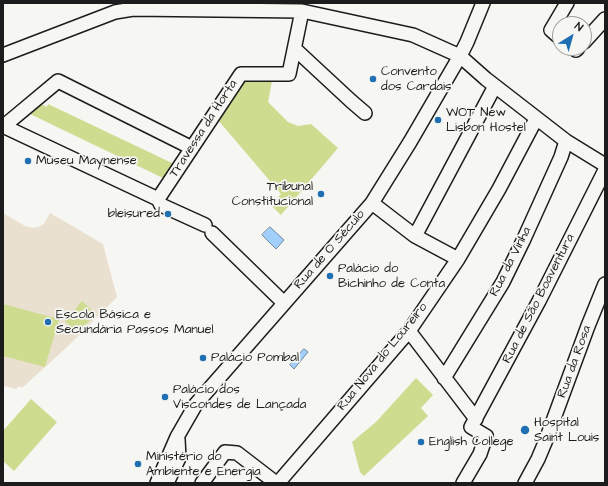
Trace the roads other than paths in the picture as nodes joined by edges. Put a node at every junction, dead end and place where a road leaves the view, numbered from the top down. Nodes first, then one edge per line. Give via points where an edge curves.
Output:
1 (483, 3) edge
2 (567, 3) edge
3 (134, 6) edge
4 (302, 11) junction
5 (559, 16) edge
6 (605, 19) edge
7 (592, 33) edge
8 (295, 49) junction
9 (3, 55) edge
10 (460, 56) junction
11 (495, 86) junction
12 (366, 113) dead end
13 (536, 119) junction
14 (4, 126) edge
15 (566, 141) junction
16 (192, 148) junction
17 (605, 164) edge
18 (605, 170) edge
19 (158, 199) junction
20 (372, 203) junction
21 (415, 236) junction
22 (458, 260) junction
23 (605, 284) edge
24 (284, 303) junction
25 (409, 331) junction
26 (444, 378) junction
27 (474, 423) junction
28 (178, 437) junction
29 (157, 483) edge
30 (167, 483) edge
31 (202, 483) edge
32 (277, 483) edge
33 (463, 483) edge
34 (525, 483) edge

1 - 10 street, Rua de O Século
2 - 5 street
3 - 4 street
3 - 9 street
4 - 8 street, Travessa da Horta
4 - 10 street via 412,35
6 - 7 street
8 - 12 street
8 - 16 street, Travessa da Horta via 289,74 241,74
10 - 11 street
10 - 20 street, Rua de O Século
11 - 13 street
11 - 21 street
13 - 15 street
13 - 22 street, Rua Nova do Loureiro
14 - 16 street via 58,81
14 - 19 street
15 - 17 street
15 - 26 street, Rua da Vinha via 539,206 502,282
16 - 19 street, Travessa da Horta
18 - 27 street, Rua de São Boaventura
19 - 24 street via 161,205 208,229
20 - 21 street
20 - 24 street, Rua de O Século
21 - 22 street
22 - 25 street, Rua Nova do Loureiro
23 - 34 street, Rua da Rosa via 546,440
24 - 28 street, Rua de O Século via 196,404
25 - 26 street
25 - 32 street, Rua Nova do Loureiro
26 - 27 street
27 - 33 street via 486,436 480,454
28 - 29 street, Rua de O Século
28 - 30 street via 178,458
31 - 32 street via 225,452 237,453

